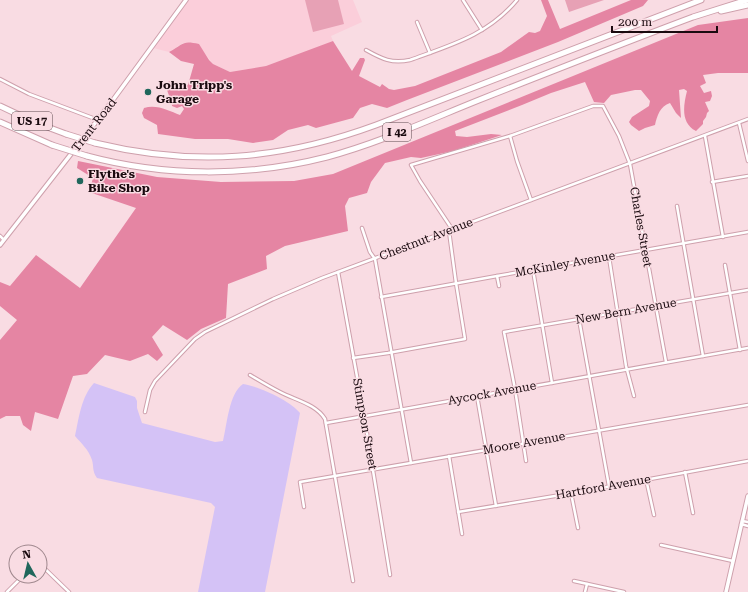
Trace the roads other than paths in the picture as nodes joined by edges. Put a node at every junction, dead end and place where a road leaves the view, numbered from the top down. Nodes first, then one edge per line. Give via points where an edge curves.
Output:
1 (463, 0) edge
2 (517, 0) edge
3 (701, 0) edge
4 (747, 0) edge
5 (184, 1) edge
6 (748, 5) edge
7 (693, 17) junction
8 (417, 22) dead end
9 (482, 30) junction
10 (366, 50) dead end
11 (430, 53) junction
12 (0, 79) edge
13 (0, 106) edge
14 (748, 119) edge
15 (98, 120) junction
16 (0, 122) edge
17 (739, 122) junction
18 (510, 136) junction
19 (704, 136) junction
20 (748, 161) edge
21 (630, 164) junction
22 (748, 176) edge
23 (712, 182) junction
24 (531, 200) junction
25 (677, 206) dead end
26 (362, 228) dead end
27 (451, 230) junction
28 (748, 232) edge
29 (0, 236) edge
30 (723, 237) junction
31 (4, 240) junction
32 (683, 244) junction
33 (0, 245) edge
34 (646, 251) junction
35 (609, 257) junction
36 (375, 259) junction
37 (724, 265) dead end
38 (533, 270) junction
39 (338, 272) junction
40 (497, 276) junction
41 (456, 283) junction
42 (498, 286) dead end
43 (748, 290) edge
44 (729, 293) junction
45 (381, 297) junction
46 (693, 300) junction
47 (655, 306) junction
48 (617, 313) junction
49 (579, 319) junction
50 (542, 326) junction
51 (748, 348) edge
52 (740, 350) junction
53 (391, 353) junction
54 (703, 356) junction
55 (353, 358) junction
56 (666, 362) junction
57 (627, 369) junction
58 (250, 375) dead end
59 (590, 376) junction
60 (552, 383) junction
61 (515, 389) junction
62 (477, 396) junction
63 (634, 396) dead end
64 (748, 405) edge
65 (401, 409) junction
66 (146, 412) dead end
67 (364, 416) junction
68 (326, 423) junction
69 (599, 430) junction
70 (523, 443) junction
71 (486, 450) junction
72 (449, 456) junction
73 (526, 461) dead end
74 (748, 461) edge
75 (411, 463) junction
76 (373, 470) junction
77 (685, 472) junction
78 (335, 476) junction
79 (646, 479) junction
80 (609, 486) junction
81 (571, 493) junction
82 (748, 496) edge
83 (496, 506) junction
84 (304, 507) dead end
85 (458, 512) junction
86 (693, 513) dead end
87 (654, 515) dead end
88 (742, 522) junction
89 (748, 522) edge
90 (748, 526) edge
91 (578, 528) dead end
92 (462, 534) dead end
93 (661, 544) dead end
94 (733, 561) junction
95 (48, 572) edge
96 (390, 575) dead end
97 (353, 581) dead end
98 (574, 582) dead end
99 (15, 584) edge
100 (586, 584) junction
101 (7, 592) edge
102 (69, 592) edge
103 (585, 592) edge
104 (624, 592) edge
105 (726, 592) edge

1 - 9 street
2 - 9 street via 496,21
3 - 13 highway, US 17, bridge via 340,138 246,156 151,154 95,143 34,122
4 - 7 highway, I 42
5 - 15 street, Trent Road
6 - 7 highway
7 - 16 highway, I 42, bridge via 371,142 308,161 259,169 200,172 112,162 52,145
8 - 11 street
9 - 11 street
10 - 11 street via 382,59 400,62
12 - 15 street via 29,94
14 - 17 street, Chestnut Avenue
15 - 31 street, Trent Road
17 - 19 street, Chestnut Avenue
17 - 20 street
18 - 21 street, Charles Street via 593,106 603,106
18 - 24 street
18 - 27 street via 411,165
19 - 21 street, Chestnut Avenue
19 - 23 street
21 - 24 street, Chestnut Avenue
21 - 34 street, Charles Street
22 - 23 street
23 - 30 street
24 - 27 street, Chestnut Avenue
25 - 32 street
26 - 36 street
27 - 36 street, Chestnut Avenue
27 - 41 street
28 - 30 street, McKinley Avenue
29 - 31 street
30 - 32 street, McKinley Avenue
31 - 33 street, Trent Road
32 - 34 street, McKinley Avenue
32 - 46 street
34 - 35 street, McKinley Avenue
34 - 47 street, Charles Street
35 - 38 street, McKinley Avenue
35 - 48 street
36 - 39 street, Chestnut Avenue
36 - 45 street
37 - 44 street
38 - 40 street, McKinley Avenue
38 - 50 street
39 - 55 street, Stimpson Street
39 - 66 street, Chestnut Avenue via 298,287 201,334 155,381 148,396
40 - 41 street, McKinley Avenue
40 - 42 street
41 - 45 street, McKinley Avenue
41 - 53 street via 465,339
43 - 44 street, New Bern Avenue
44 - 46 street, New Bern Avenue
44 - 52 street
45 - 53 street
46 - 47 street, New Bern Avenue
46 - 54 street
47 - 48 street, New Bern Avenue
47 - 56 street, Charles Street
48 - 49 street, New Bern Avenue
48 - 57 street
49 - 50 street, New Bern Avenue
49 - 59 street
50 - 60 street
50 - 61 street, New Bern Avenue via 504,332
51 - 52 street, Aycock Avenue
52 - 54 street, Aycock Avenue
53 - 55 street
53 - 65 street
54 - 56 street, Aycock Avenue
55 - 67 street, Stimpson Street
56 - 57 street, Aycock Avenue
57 - 59 street, Aycock Avenue
57 - 63 street
58 - 68 street via 312,406 322,414
59 - 60 street, Aycock Avenue
59 - 69 street
60 - 61 street, Aycock Avenue
61 - 62 street, Aycock Avenue
61 - 70 street
62 - 65 street, Aycock Avenue
62 - 71 street
64 - 69 street, Moore Avenue
65 - 67 street, Aycock Avenue
65 - 75 street
67 - 68 street, Aycock Avenue
67 - 76 street, Stimpson Street
68 - 78 street
69 - 70 street, Moore Avenue
69 - 80 street
70 - 71 street, Moore Avenue
70 - 73 street
71 - 72 street, Moore Avenue
71 - 83 street
72 - 75 street, Moore Avenue
72 - 85 street
74 - 77 street, Hartford Avenue
75 - 76 street, Moore Avenue
76 - 78 street, Moore Avenue
76 - 96 street, Stimpson Street
77 - 79 street, Hartford Avenue
77 - 86 street
78 - 84 street, Moore Avenue via 300,482
78 - 97 street
79 - 80 street, Hartford Avenue
79 - 87 street
80 - 81 street, Hartford Avenue
81 - 83 street, Hartford Avenue
81 - 91 street
82 - 88 street
83 - 85 street, Hartford Avenue
85 - 92 street
88 - 89 street
88 - 90 street
88 - 94 street
93 - 94 street
94 - 105 street
95 - 102 street
98 - 100 street
99 - 101 street
100 - 103 street
100 - 104 street

